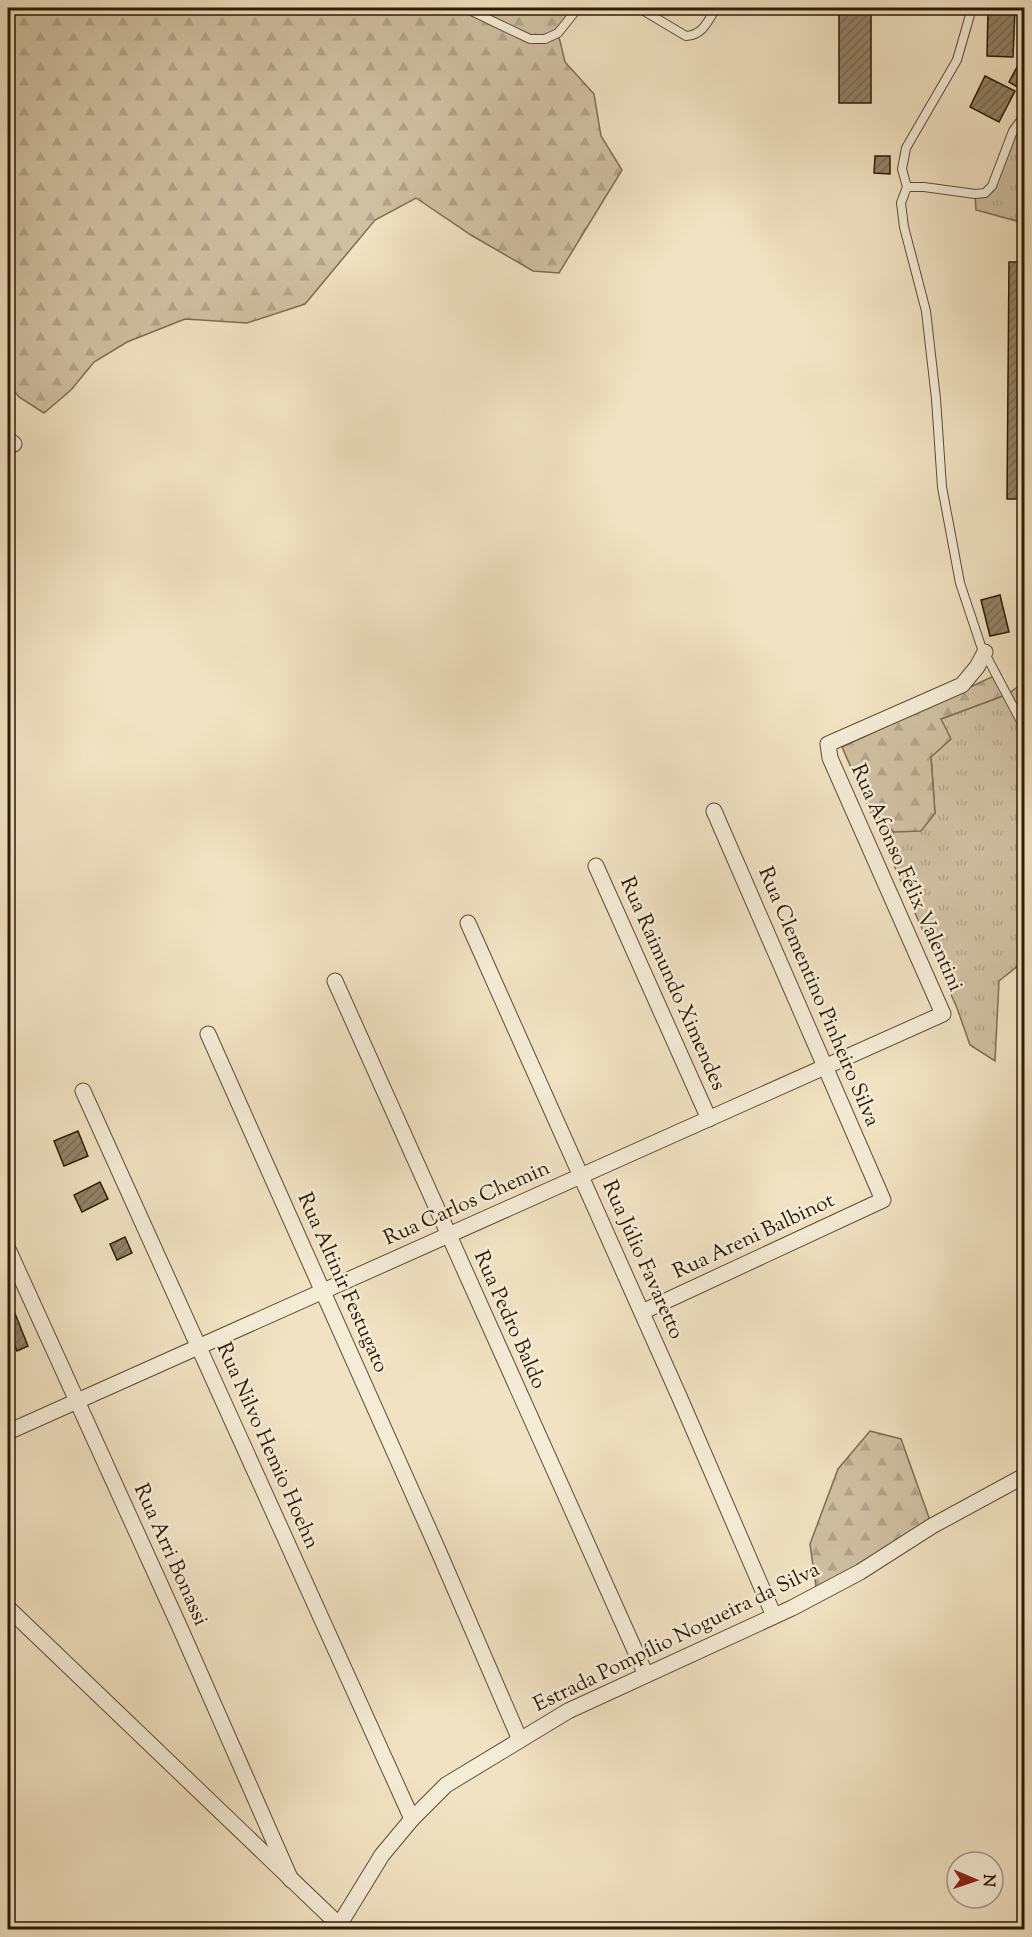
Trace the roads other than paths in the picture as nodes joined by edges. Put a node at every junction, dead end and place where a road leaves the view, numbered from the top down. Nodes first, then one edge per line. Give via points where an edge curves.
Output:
1 (465, 8) edge
2 (578, 8) edge
3 (639, 8) edge
4 (716, 8) edge
5 (972, 8) edge
6 (1024, 116) edge
7 (907, 188) junction
8 (985, 652) junction
9 (1024, 727) edge
10 (714, 811) dead end
11 (596, 866) dead end
12 (468, 923) dead end
13 (335, 981) dead end
14 (943, 1014) joint
15 (208, 1034) dead end
16 (825, 1067) junction
17 (83, 1091) dead end
18 (709, 1119) junction
19 (581, 1176) junction
20 (883, 1200) joint
21 (449, 1235) junction
22 (8, 1249) edge
23 (323, 1291) junction
24 (642, 1312) junction
25 (199, 1346) junction
26 (77, 1401) junction
27 (8, 1432) edge
28 (1024, 1476) edge
29 (8, 1608) edge
30 (774, 1616) junction
31 (646, 1675) junction
32 (520, 1740) junction
33 (412, 1819) junction
34 (291, 1880) junction
35 (337, 1927) edge

1 - 2 lane via 530,39 545,39 558,33
3 - 4 lane via 686,36 703,30
5 - 7 lane via 957,60 906,148 902,169
6 - 7 lane via 992,186 985,193
7 - 8 lane via 901,203 926,311 942,487 960,583
8 - 9 lane
8 - 14 street, Rua Afonso Félix Valentini via 962,685 828,744 830,758
10 - 16 street, Rua Clementino Pinheiro Silva
11 - 18 street, Rua Raimundo Ximendes
12 - 19 street, Rua Júlio Favaretto
13 - 21 street, Rua Pedro Baldo
14 - 16 street, Rua Carlos Chemin
15 - 23 street, Rua Altinir Festugato
16 - 18 street, Rua Carlos Chemin
16 - 20 street, Rua Clementino Pinheiro Silva
17 - 25 street, Rua Nilvo Hemio Hoehn
18 - 19 street, Rua Carlos Chemin
19 - 21 street, Rua Carlos Chemin
19 - 24 street, Rua Júlio Favaretto
20 - 24 street, Rua Areni Balbinot
21 - 23 street, Rua Carlos Chemin
21 - 31 street, Rua Pedro Baldo
22 - 26 street, Rua Arri Bonassi
23 - 25 street, Rua Carlos Chemin
23 - 32 street, Rua Altinir Festugato
24 - 30 street, Rua Júlio Favaretto
25 - 26 street, Rua Carlos Chemin
25 - 33 street, Rua Nilvo Hemio Hoehn
26 - 27 street, Rua Carlos Chemin
26 - 34 street, Rua Arri Bonassi
28 - 30 street, Estrada Pompílio Nogueira da Silva via 932,1526 860,1572
29 - 34 street
30 - 31 street, Estrada Pompílio Nogueira da Silva
31 - 32 street, Estrada Pompílio Nogueira da Silva via 568,1711
32 - 33 street, Estrada Pompílio Nogueira da Silva via 446,1785
33 - 35 street, Estrada Pompílio Nogueira da Silva via 382,1855
34 - 35 street

